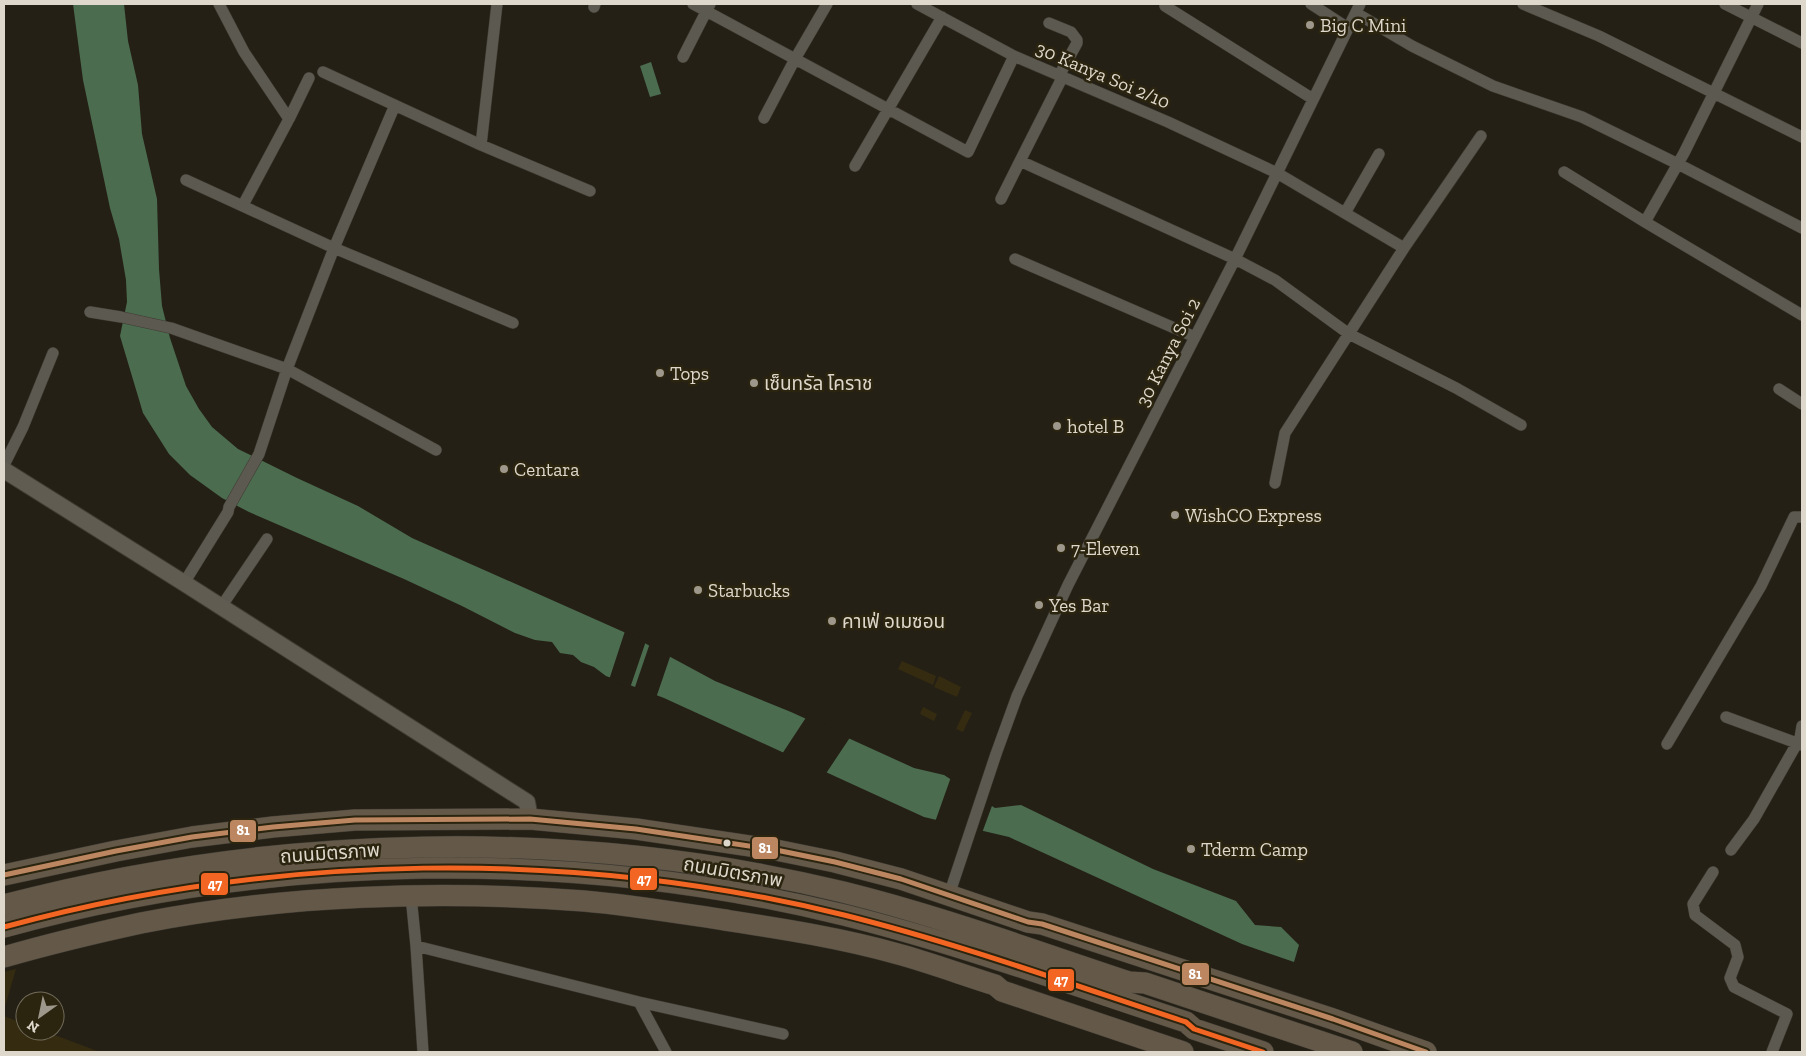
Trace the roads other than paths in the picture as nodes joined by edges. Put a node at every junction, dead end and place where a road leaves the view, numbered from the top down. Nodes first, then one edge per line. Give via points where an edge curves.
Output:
1 (219, 4) edge
2 (497, 4) edge
3 (692, 4) edge
4 (827, 4) edge
5 (917, 4) edge
6 (1311, 4) edge
7 (1523, 4) edge
8 (1725, 4) edge
9 (1758, 4) edge
10 (1165, 6) dead end
11 (708, 7) edge
12 (1358, 8) edge
13 (942, 17) junction
14 (1751, 17) junction
15 (1049, 23) dead end
16 (1348, 28) junction
17 (1802, 43) edge
18 (1014, 56) junction
19 (683, 57) dead end
20 (795, 59) junction
21 (323, 72) dead end
22 (1061, 75) junction
23 (309, 78) dead end
24 (1714, 93) junction
25 (1314, 99) junction
26 (395, 105) junction
27 (888, 109) junction
28 (764, 118) dead end
29 (289, 119) junction
30 (1481, 136) dead end
31 (1802, 137) edge
32 (481, 145) junction
33 (1379, 154) dead end
34 (1020, 161) junction
35 (1678, 164) junction
36 (855, 166) dead end
37 (1564, 172) dead end
38 (1277, 173) junction
39 (186, 180) dead end
40 (590, 191) dead end
41 (1001, 198) dead end
42 (242, 205) junction
43 (1345, 213) junction
44 (1645, 222) junction
45 (1802, 228) edge
46 (334, 248) junction
47 (1404, 248) junction
48 (1015, 259) dead end
49 (1235, 260) junction
50 (90, 312) dead end
51 (1802, 315) edge
52 (513, 323) dead end
53 (1349, 334) junction
54 (1195, 337) junction
55 (53, 353) dead end
56 (286, 370) junction
57 (1779, 389) dead end
58 (1802, 404) edge
59 (1522, 425) dead end
60 (436, 450) dead end
61 (4, 465) edge
62 (4, 470) edge
63 (1275, 483) dead end
64 (1802, 517) edge
65 (267, 539) dead end
66 (184, 583) junction
67 (221, 607) junction
68 (1726, 717) dead end
69 (1802, 726) edge
70 (1667, 744) dead end
71 (1799, 745) edge
72 (530, 820) junction
73 (1732, 850) dead end
74 (1713, 872) dead end
75 (4, 875) edge
76 (949, 895) junction
77 (411, 896) junction
78 (4, 905) edge
79 (1028, 922) junction
80 (4, 927) edge
81 (416, 946) junction
82 (4, 957) edge
83 (1145, 983) junction
84 (995, 985) junction
85 (639, 1002) junction
86 (1194, 1029) junction
87 (783, 1034) dead end
88 (422, 1052) edge
89 (666, 1052) edge
90 (1183, 1052) edge
91 (1264, 1052) edge
92 (1352, 1052) edge
93 (1426, 1052) edge
94 (1772, 1052) edge

1 - 29 street via 244,52
2 - 32 street
3 - 11 street
4 - 20 street
5 - 13 street, 30 Kanya Soi 2/10
6 - 16 street
7 - 24 street via 1599,36
8 - 14 street
9 - 14 street
10 - 25 street
11 - 19 street
11 - 20 street
12 - 16 street, 30 Kanya Soi 2
12 - 35 street via 1412,46 1494,86 1582,117
13 - 18 street, 30 Kanya Soi 2/10
13 - 27 street
14 - 17 street
14 - 24 street
15 - 22 street via 1070,32 1077,40
16 - 25 street, 30 Kanya Soi 2
18 - 22 street, 30 Kanya Soi 2/10
18 - 27 street via 968,152
20 - 27 street
20 - 28 street
21 - 26 street
22 - 34 street
22 - 38 street, 30 Kanya Soi 2/10
23 - 29 street
24 - 31 street
24 - 35 street
25 - 38 street, 30 Kanya Soi 2
26 - 32 street
26 - 46 street
27 - 36 street
29 - 42 street
30 - 47 street
32 - 40 street
33 - 43 street
34 - 41 street
34 - 49 street
35 - 44 street
35 - 45 street
37 - 44 street
38 - 43 street, 30 Kanya Soi 2/10
38 - 49 street, 30 Kanya Soi 2
39 - 42 street
42 - 46 street
43 - 47 street, 30 Kanya Soi 2/10
44 - 51 street
46 - 52 street
46 - 56 street
47 - 53 street
48 - 54 street
49 - 53 street via 1275,280
49 - 54 street, 30 Kanya Soi 2
50 - 56 street via 170,328
53 - 59 street
53 - 63 street via 1285,434
54 - 76 street, 30 Kanya Soi 2 via 1068,585 1017,696
55 - 61 street
56 - 60 street
56 - 66 street via 259,454
57 - 58 street
62 - 66 street
64 - 70 street via 1794,517 1761,586
65 - 67 street
66 - 67 street
67 - 72 street via 527,802
68 - 71 street
69 - 71 street
71 - 73 street
72 - 75 highway via 355,820 273,827 173,840
72 - 76 highway via 636,829 776,850 901,879
74 - 94 street via 1693,904 1695,915 1735,945 1738,958 1730,978 1734,987 1787,1014
76 - 79 highway
77 - 81 street
77 - 82 highway via 225,910 107,931
77 - 84 highway via 495,896 683,913 858,944
78 - 83 highway, ถนนมิตรภาพ via 118,878 278,856 434,847 640,856 843,892 944,921 1129,982
79 - 83 highway via 1039,932 1132,972
79 - 93 highway
80 - 86 highway, ถนนมิตรภาพ via 126,898 280,876 444,869 638,878 752,896 863,920 1186,1022
81 - 85 street
81 - 88 street
83 - 92 highway, ถนนมิตรภาพ
84 - 86 highway via 1005,982 1182,1032
84 - 90 highway via 1002,991
85 - 87 street
85 - 89 street
86 - 91 highway, ถนนมิตรภาพ

